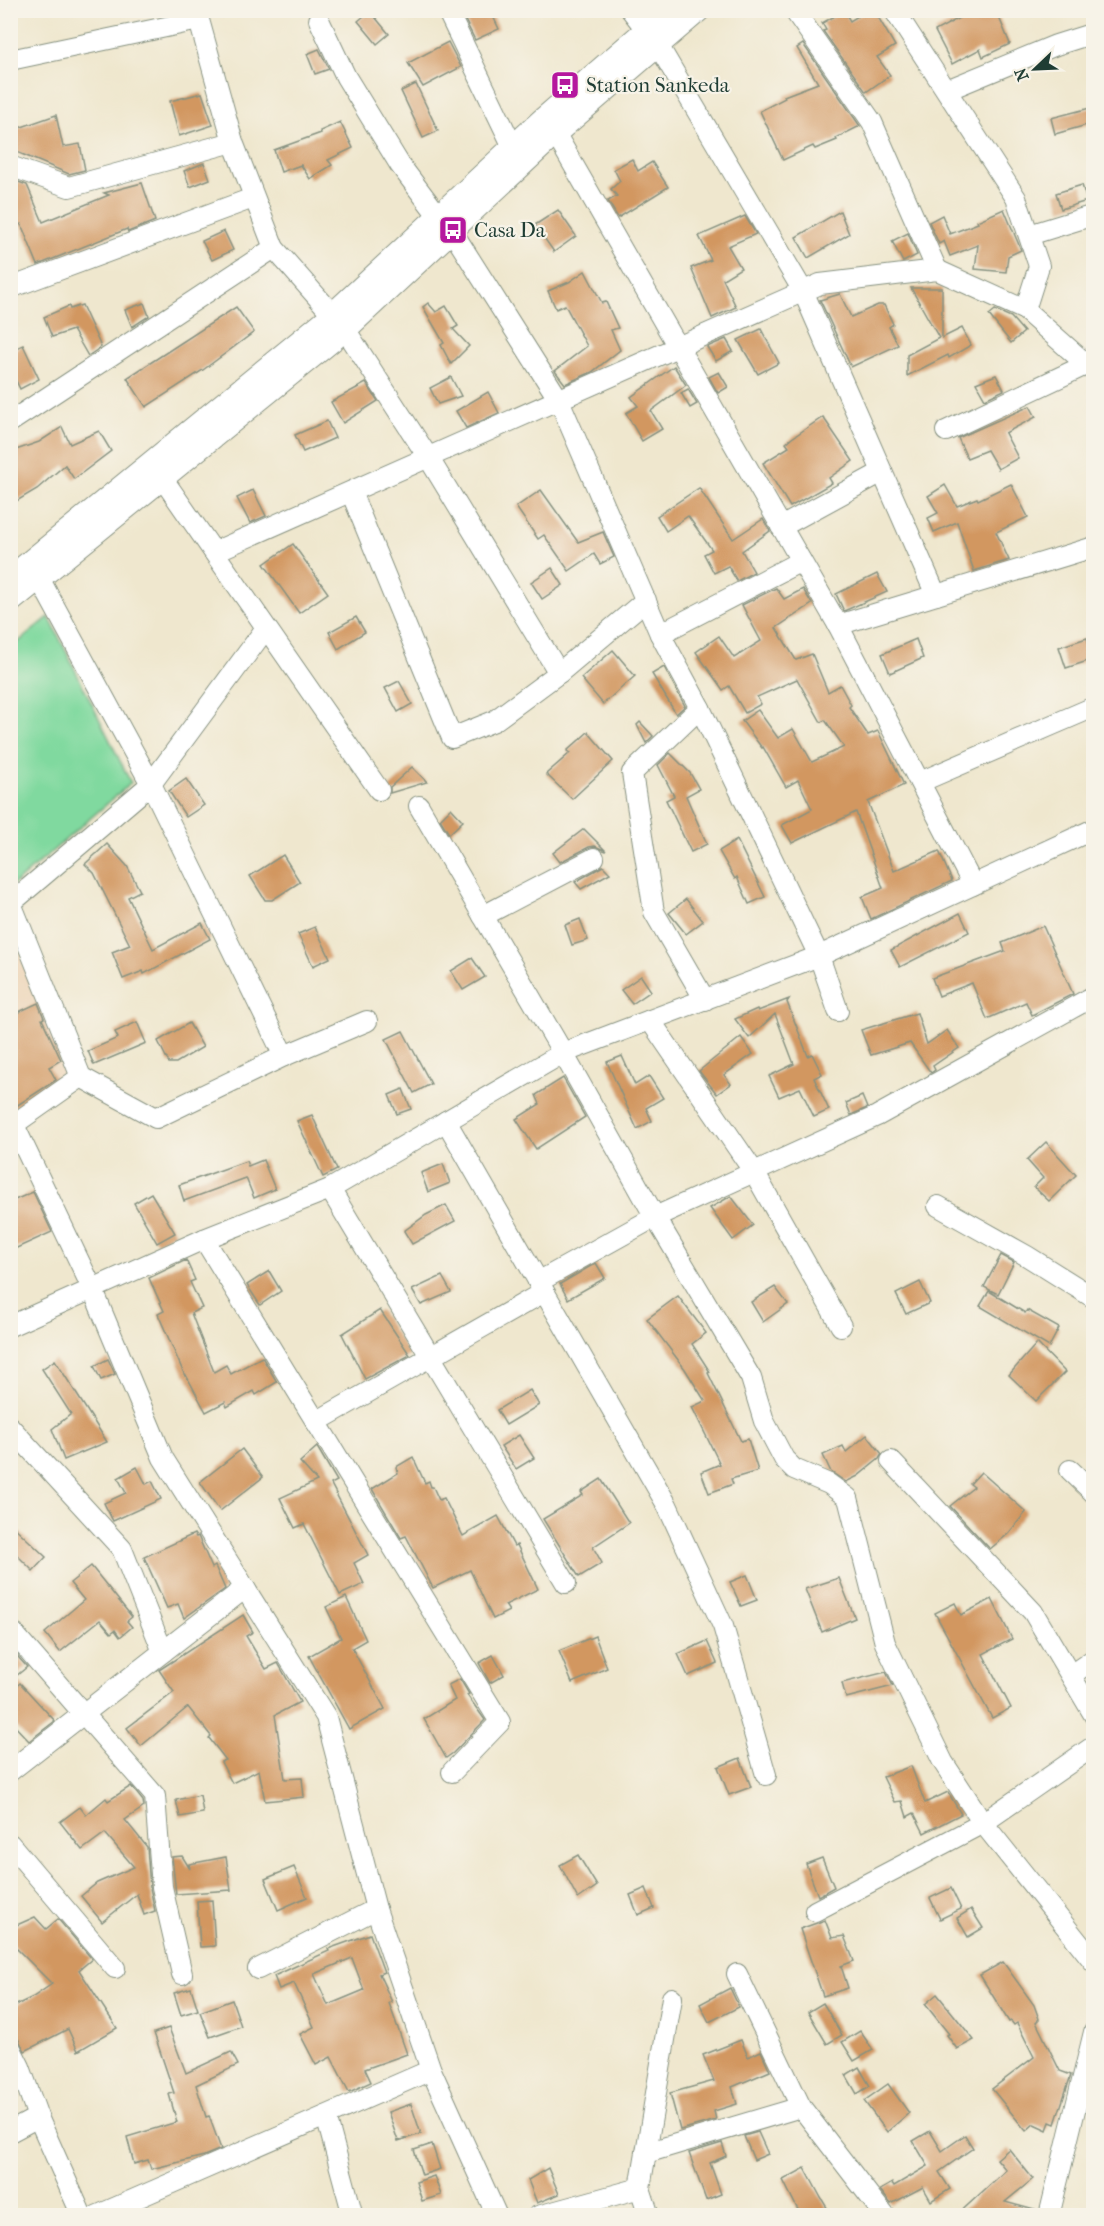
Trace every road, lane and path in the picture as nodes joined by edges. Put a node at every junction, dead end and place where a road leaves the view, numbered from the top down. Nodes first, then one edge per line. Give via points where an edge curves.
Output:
1 (447, 10) edge
2 (631, 10) edge
3 (670, 10) edge
4 (698, 10) edge
5 (794, 10) edge
6 (894, 10) edge
7 (319, 20) dead end
8 (1094, 33) edge
9 (652, 38) junction
10 (10, 60) edge
11 (947, 90) junction
12 (555, 133) junction
13 (233, 142) junction
14 (513, 147) junction
15 (10, 166) edge
16 (253, 198) junction
17 (1094, 215) edge
18 (446, 224) junction
19 (1029, 235) junction
20 (274, 248) junction
21 (937, 270) junction
22 (10, 288) edge
23 (803, 291) junction
24 (1025, 310) junction
25 (339, 322) junction
26 (678, 347) junction
27 (1091, 365) edge
28 (559, 400) junction
29 (10, 422) edge
30 (946, 431) dead end
31 (428, 458) junction
32 (882, 472) junction
33 (163, 479) junction
34 (351, 492) junction
35 (781, 526) junction
36 (1094, 547) edge
37 (214, 552) junction
38 (801, 561) junction
39 (39, 578) junction
40 (10, 579) edge
41 (936, 595) junction
42 (646, 600) junction
43 (10, 601) edge
44 (838, 625) junction
45 (266, 628) junction
46 (660, 634) junction
47 (560, 673) junction
48 (1094, 707) edge
49 (700, 708) junction
50 (920, 783) junction
51 (151, 784) junction
52 (378, 790) dead end
53 (419, 806) dead end
54 (1094, 829) edge
55 (594, 858) dead end
56 (973, 885) junction
57 (483, 916) junction
58 (819, 956) junction
59 (1094, 996) edge
60 (705, 1000) junction
61 (838, 1011) dead end
62 (651, 1020) junction
63 (367, 1021) dead end
64 (563, 1053) junction
65 (284, 1056) junction
66 (81, 1077) junction
67 (446, 1121) junction
68 (12, 1126) edge
69 (754, 1172) junction
70 (330, 1189) junction
71 (938, 1206) dead end
72 (655, 1217) junction
73 (204, 1239) junction
74 (541, 1287) junction
75 (92, 1288) junction
76 (1094, 1298) edge
77 (10, 1326) edge
78 (841, 1326) dead end
79 (431, 1357) junction
80 (316, 1422) junction
81 (10, 1427) edge
82 (891, 1461) dead end
83 (1070, 1470) dead end
84 (1094, 1493) edge
85 (566, 1582) dead end
86 (244, 1588) junction
87 (10, 1629) edge
88 (162, 1652) junction
89 (1094, 1659) edge
90 (1071, 1675) junction
91 (84, 1713) junction
92 (1094, 1715) edge
93 (1094, 1746) edge
94 (10, 1771) edge
95 (452, 1772) dead end
96 (766, 1775) dead end
97 (983, 1822) junction
98 (13, 1850) edge
99 (376, 1909) junction
100 (815, 1911) dead end
101 (1094, 1962) edge
102 (115, 1968) dead end
103 (258, 1969) dead end
104 (182, 1974) dead end
105 (737, 1974) dead end
106 (672, 1998) dead end
107 (1094, 2032) edge
108 (10, 2047) edge
109 (431, 2070) junction
110 (801, 2107) junction
111 (38, 2116) junction
112 (326, 2116) junction
113 (10, 2132) edge
114 (646, 2153) junction
115 (640, 2188) junction
116 (82, 2216) edge
117 (96, 2216) edge
118 (353, 2216) edge
119 (497, 2216) edge
120 (538, 2216) edge
121 (650, 2216) edge
122 (885, 2216) edge
123 (1049, 2216) edge

1 - 14 street
2 - 9 street
3 - 9 main road
4 - 9 main road
5 - 21 street via 872,122
6 - 11 street
7 - 18 street via 352,87 400,165
8 - 11 street
9 - 12 main road
9 - 14 main road
9 - 23 street
10 - 13 street via 199,20
11 - 19 street via 1017,198
12 - 18 main road
12 - 26 street
13 - 15 street via 69,187
13 - 16 street
14 - 18 main road
16 - 20 street
16 - 22 street
17 - 19 street
18 - 25 main road
18 - 28 street
19 - 24 street via 1039,266
20 - 25 street
20 - 29 street
21 - 23 street via 820,284
21 - 24 street
23 - 26 street
23 - 32 street
24 - 27 street
25 - 31 street
25 - 33 main road
25 - 40 main road
26 - 28 street
26 - 35 street
27 - 30 street
28 - 31 street
28 - 42 street
31 - 34 street
31 - 47 street
32 - 35 street
32 - 41 street
33 - 37 street
33 - 39 main road
34 - 37 street
34 - 47 street via 452,738 494,720
35 - 38 street
36 - 41 street
37 - 45 street
38 - 44 street
38 - 46 street
39 - 43 main road
39 - 51 street
41 - 44 street
42 - 46 street
42 - 47 street
44 - 50 street
45 - 51 street
45 - 52 street
46 - 49 street
48 - 50 street
49 - 58 street
49 - 60 street via 632,773 654,912
50 - 56 street
51 - 65 street
51 - 66 street via 11,903
53 - 57 street
54 - 56 street
55 - 57 street
56 - 58 street
57 - 64 street
58 - 60 street
58 - 61 street
59 - 69 street via 877,1116
60 - 62 street
62 - 64 street
62 - 69 street
63 - 65 street
64 - 67 street
64 - 72 street
65 - 66 street via 156,1118
66 - 68 street
67 - 70 street
67 - 74 street
68 - 75 street
69 - 72 street
69 - 78 street
70 - 73 street
70 - 79 street
71 - 76 street
72 - 74 street
72 - 97 street via 751,1378 764,1421 784,1459 794,1469 829,1484 848,1498 885,1643 943,1762
73 - 75 street
73 - 80 street
74 - 79 street
74 - 96 street via 667,1505 714,1606
75 - 77 street
75 - 86 street via 163,1458
79 - 80 street
79 - 85 street
80 - 95 street via 500,1722
81 - 88 street via 122,1549
82 - 90 street via 1033,1612
83 - 84 street
86 - 88 street
86 - 99 street via 326,1717
87 - 91 street
88 - 91 street
89 - 90 street
90 - 92 street
91 - 94 street
91 - 104 street via 155,1796 162,1887
93 - 97 street
97 - 100 street
97 - 101 street
98 - 102 street
99 - 103 street
99 - 109 street
105 - 110 street
106 - 114 street
107 - 123 street
108 - 111 street
109 - 112 street
109 - 119 street
110 - 114 street
110 - 122 street
111 - 113 street
111 - 116 street
112 - 117 street
112 - 118 street
114 - 115 street
115 - 120 street
115 - 121 street

